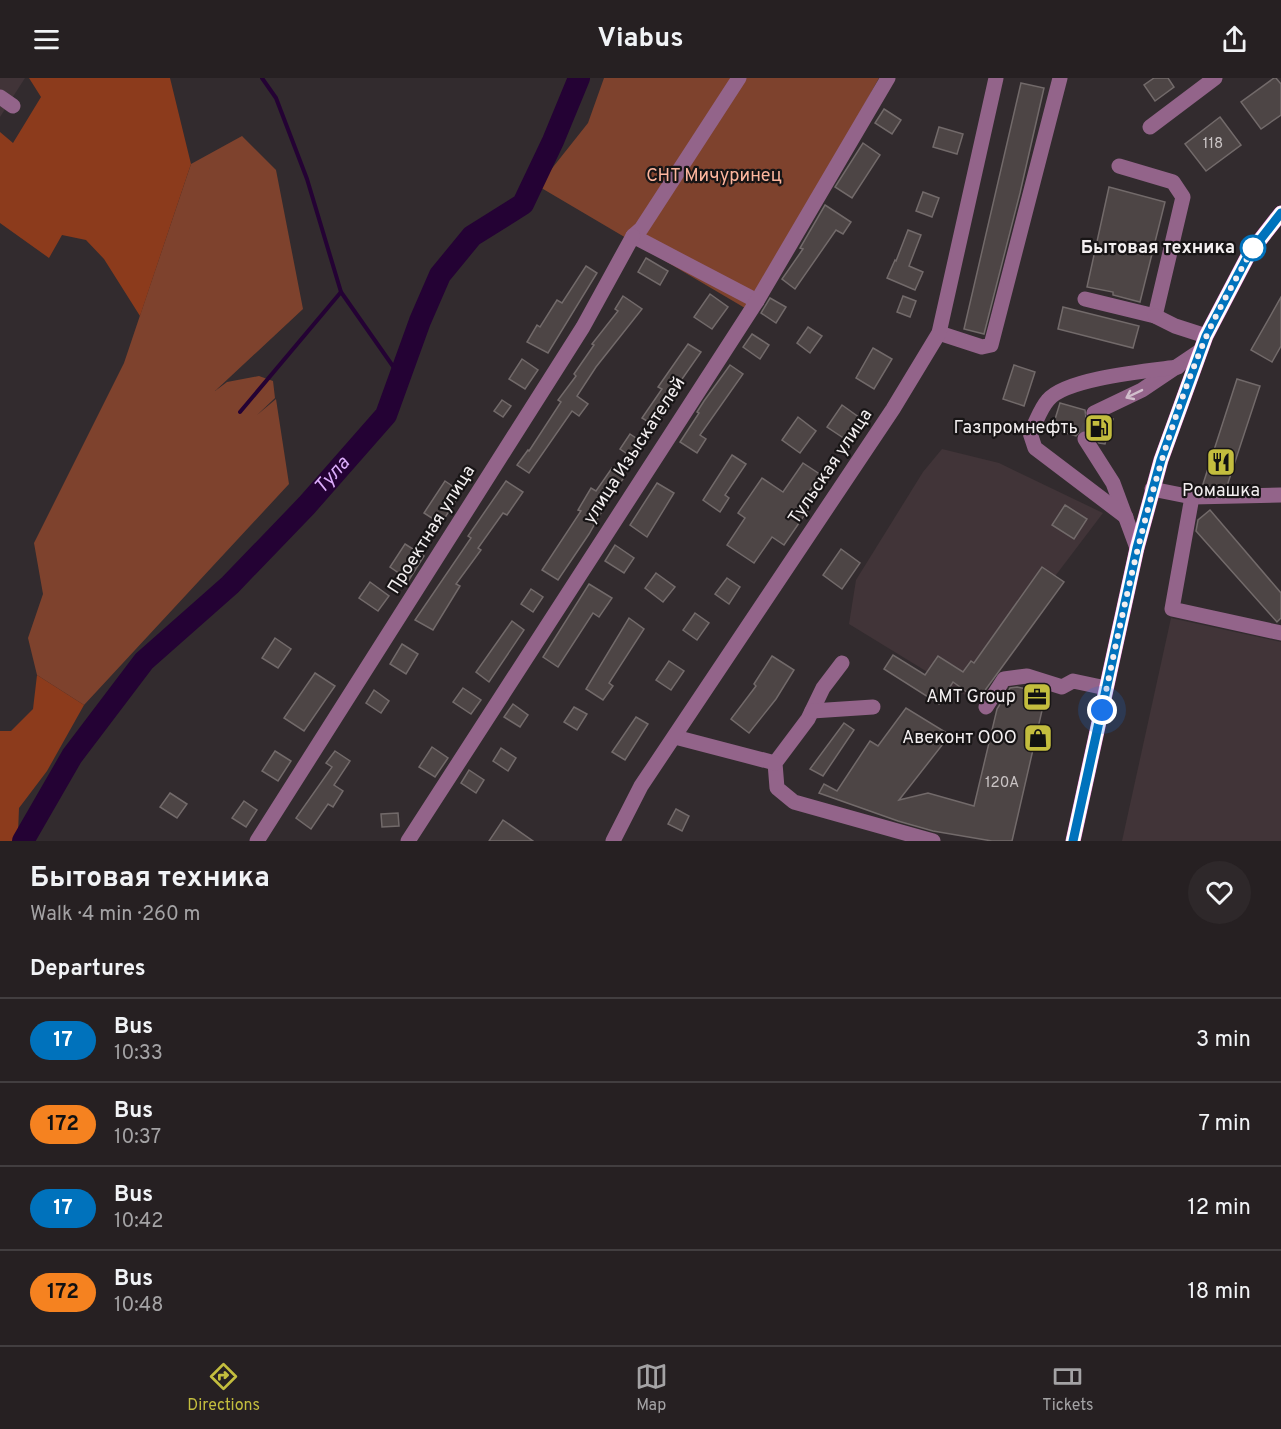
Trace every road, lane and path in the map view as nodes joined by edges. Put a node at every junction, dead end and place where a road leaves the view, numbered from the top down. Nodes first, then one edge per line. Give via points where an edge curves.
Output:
1 (739, 78) edge
2 (888, 78) edge
3 (996, 78) edge
4 (1215, 78) edge
5 (1058, 79) edge
6 (0, 96) edge
7 (13, 106) dead end
8 (1150, 127) dead end
9 (1119, 166) dead end
10 (1281, 213) edge
11 (633, 236) junction
12 (1084, 298) dead end
13 (757, 301) junction
14 (1155, 316) junction
15 (939, 333) junction
16 (1206, 336) junction
17 (1200, 351) junction
18 (1178, 367) junction
19 (1094, 413) dead end
20 (1085, 439) dead end
21 (1152, 489) junction
22 (1281, 495) edge
23 (1192, 497) junction
24 (1126, 517) junction
25 (1137, 548) junction
26 (1281, 633) edge
27 (842, 663) dead end
28 (1106, 688) junction
29 (873, 707) dead end
30 (986, 707) dead end
31 (812, 711) junction
32 (675, 737) junction
33 (775, 763) junction
34 (257, 841) edge
35 (408, 841) edge
36 (613, 841) edge
37 (933, 841) edge
38 (1073, 841) edge

1 - 11 street, Проектная улица
2 - 13 street, улица Изыскателей
3 - 15 street, Тульская улица
4 - 8 street
5 - 15 street via 991,345 982,347
6 - 7 street
9 - 14 street via 1173,182 1183,197
10 - 16 main road via 1249,254
11 - 13 street
11 - 34 street, Проектная улица via 583,327
12 - 14 street
13 - 35 street, улица Изыскателей
14 - 16 street
15 - 32 street, Тульская улица via 893,409
16 - 17 main road
17 - 18 street
17 - 21 main road
18 -> 19 street
18 - 24 street via 1066,387 1048,399 1030,433 1035,448
20 - 24 street via 1113,483
21 - 23 street
21 - 25 main road
22 - 23 street
23 - 26 street via 1172,609
24 - 25 street
25 - 28 main road
27 - 31 street
28 - 30 street via 1073,681 1062,687 1027,676 1004,679
28 - 38 main road
29 - 31 street
31 - 33 street
32 - 33 street
32 - 36 street, Тульская улица via 641,786
33 - 37 street via 777,788 794,802

